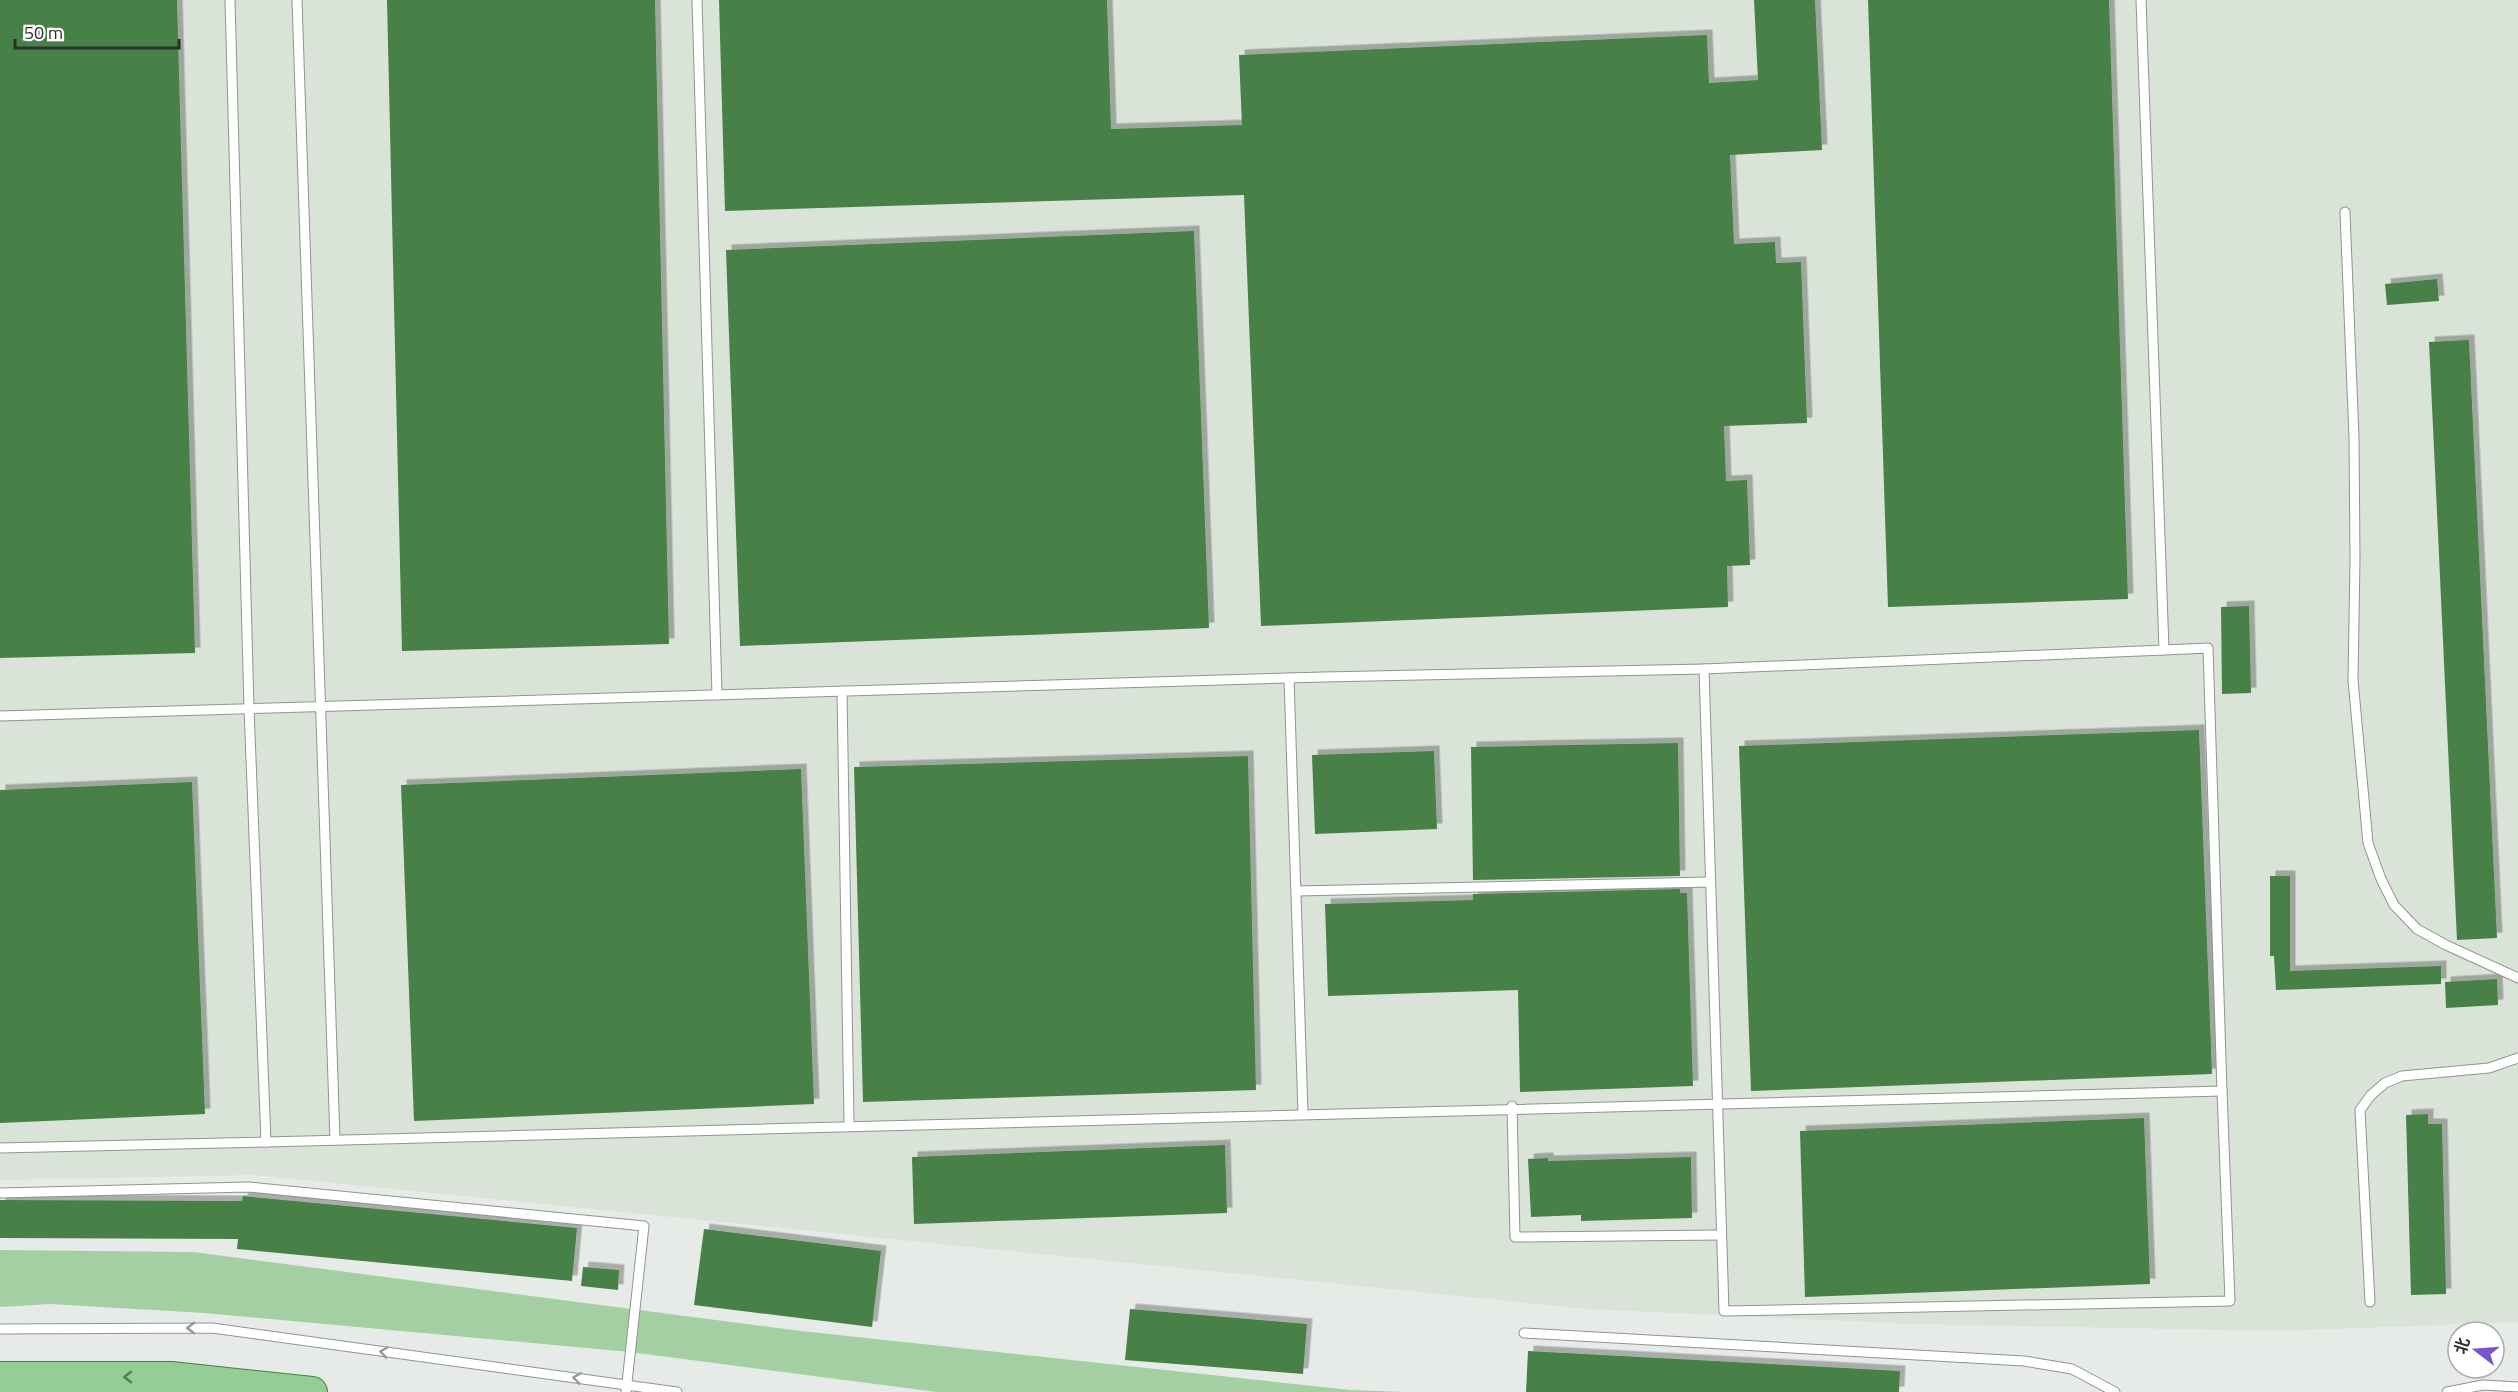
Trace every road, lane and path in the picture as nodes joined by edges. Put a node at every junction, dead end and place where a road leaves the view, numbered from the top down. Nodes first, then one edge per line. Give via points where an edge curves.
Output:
1 (231, 0) edge
2 (297, 0) edge
3 (697, 0) edge
4 (2141, 0) edge
5 (2345, 212) dead end
6 (2164, 650) junction
7 (1704, 669) junction
8 (1289, 678) junction
9 (842, 691) junction
10 (717, 695) junction
11 (321, 706) junction
12 (249, 708) junction
13 (0, 716) edge
14 (1710, 882) junction
15 (1297, 891) junction
16 (2518, 978) edge
17 (2518, 1059) edge
18 (2222, 1091) junction
19 (1717, 1100) junction
20 (1512, 1106) junction
21 (1303, 1113) junction
22 (849, 1123) junction
23 (335, 1140) junction
24 (266, 1142) junction
25 (0, 1148) edge
26 (0, 1192) edge
27 (1721, 1235) junction
28 (2370, 1302) dead end
29 (0, 1329) edge
30 (1524, 1333) dead end
31 (0, 1377) edge
32 (2518, 1386) edge
33 (626, 1388) edge
34 (312, 1392) edge
35 (677, 1392) edge
36 (2115, 1392) edge
37 (2447, 1392) edge

1 - 12 lane
2 - 11 lane
3 - 10 lane
4 - 6 lane
5 - 16 lane via 2354,438 2353,680 2368,843 2394,905 2417,929
6 - 7 lane
6 - 18 lane via 2208,648
7 - 8 lane
7 - 14 lane
8 - 9 lane
8 - 15 lane
9 - 10 lane
9 - 22 lane
10 - 11 lane
11 - 12 lane
11 - 23 lane
12 - 13 lane
12 - 24 lane
14 - 15 lane
14 - 19 lane
15 - 21 lane
17 - 28 lane via 2489,1068 2402,1076 2385,1083 2360,1110
18 - 19 lane
18 - 27 lane via 2230,1301 1724,1311
19 - 20 lane
19 - 27 lane
20 - 21 lane
20 - 27 lane via 1515,1238
21 - 22 lane
22 - 23 lane
23 - 24 lane
24 - 25 lane
26 - 33 lane via 248,1187 644,1226
33 -> 29 lane via 212,1328
30 - 36 lane via 2024,1361 2072,1369
34 -> 31 main road via 171,1377
32 - 37 lane via 2483,1385
33 - 35 lane

